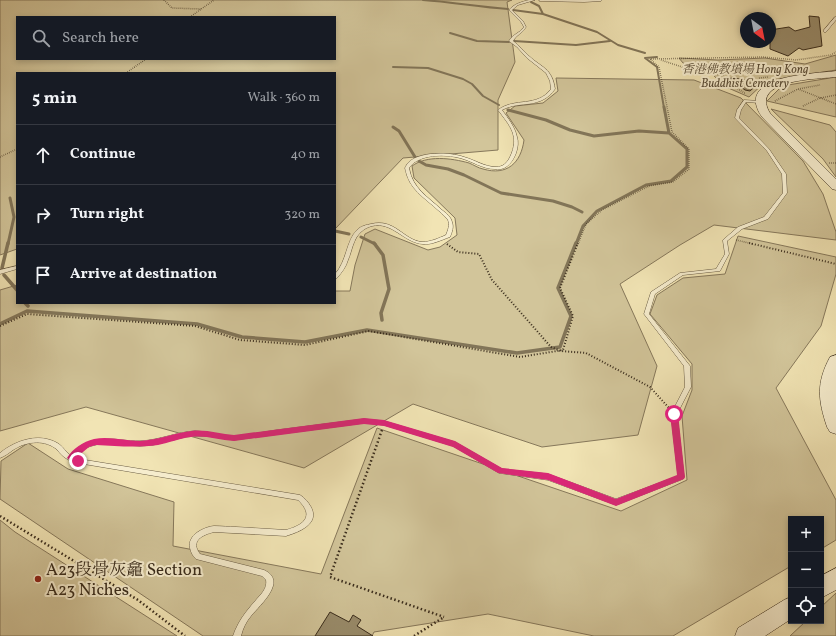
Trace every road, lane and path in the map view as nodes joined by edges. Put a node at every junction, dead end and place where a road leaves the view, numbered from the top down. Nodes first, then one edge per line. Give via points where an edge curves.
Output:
1 (164, 0) edge
2 (214, 0) edge
3 (534, 0) edge
4 (540, 0) edge
5 (601, 0) edge
6 (201, 9) junction
7 (191, 16) edge
8 (836, 18) edge
9 (824, 31) dead end
10 (836, 52) edge
11 (660, 59) junction
12 (145, 60) edge
13 (127, 72) edge
14 (836, 74) edge
15 (771, 77) dead end
16 (759, 78) dead end
17 (821, 85) dead end
18 (794, 87) dead end
19 (798, 89) junction
20 (747, 95) dead end
21 (836, 95) edge
22 (820, 98) junction
23 (775, 101) dead end
24 (760, 102) junction
25 (836, 104) edge
26 (803, 106) dead end
27 (16, 149) edge
28 (0, 157) edge
29 (836, 186) edge
30 (728, 239) junction
31 (441, 240) junction
32 (836, 264) edge
33 (16, 267) edge
34 (0, 272) edge
35 (336, 276) edge
36 (0, 326) edge
37 (561, 351) junction
38 (836, 361) edge
39 (674, 414) junction
40 (384, 423) junction
41 (836, 427) edge
42 (0, 456) edge
43 (71, 458) junction
44 (0, 516) edge
45 (836, 578) edge
46 (824, 586) edge
47 (788, 609) edge
48 (185, 636) edge
49 (237, 636) edge
50 (414, 636) edge
51 (746, 636) edge

1 - 6 path via 172,8
2 - 6 path
3 - 31 lane via 511,8 525,27 511,41 547,72 553,89 544,98 511,104 500,110 515,132 517,141 509,162 505,166 495,168 459,156 439,155 415,159 407,166 408,178 450,220 448,236
4 - 5 lane
6 - 7 path
8 - 9 lane
10 - 11 path via 796,60 763,57
11 - 20 path via 684,68 724,76 730,84
11 - 37 path via 650,59 659,67 672,132 689,149 689,169 673,182 649,186 602,210 586,224 560,288 573,316
12 - 13 path
14 - 24 street via 774,84 761,96
15 - 16 path
17 - 19 path
18 - 19 path
19 - 22 path
19 - 23 path
21 - 22 path
22 - 25 path
22 - 26 path
24 - 29 street via 766,115
24 - 30 lane via 745,101 737,118 768,150 784,174 785,193 766,218 740,228
27 - 28 path
30 - 32 path
30 - 39 lane via 727,254 718,270 682,274 653,293 646,314 687,366 688,387
31 - 35 lane via 423,244 387,226 366,226 355,235 347,261
31 - 37 path via 458,252 479,254 492,280 551,347
33 - 34 lane
36 - 37 path via 26,314 195,326 240,340 305,345 369,332 520,356
37 - 39 path via 586,353 650,386
38 - 41 street via 829,375 827,397
39 - 40 lane via 681,477 616,502 548,477 501,471 455,444
40 - 43 lane via 364,421 234,438 206,433 141,444 96,442 78,450
40 - 50 path via 330,577 444,617
42 - 43 lane via 20,443 35,440 48,441 58,446
43 - 49 lane via 93,464 300,498 308,504 311,513 307,523 297,530 286,533 214,529 206,530 194,539 193,552 198,557 264,573 269,577 268,590 243,620
44 - 48 path via 138,600
45 - 46 street
47 - 51 street

